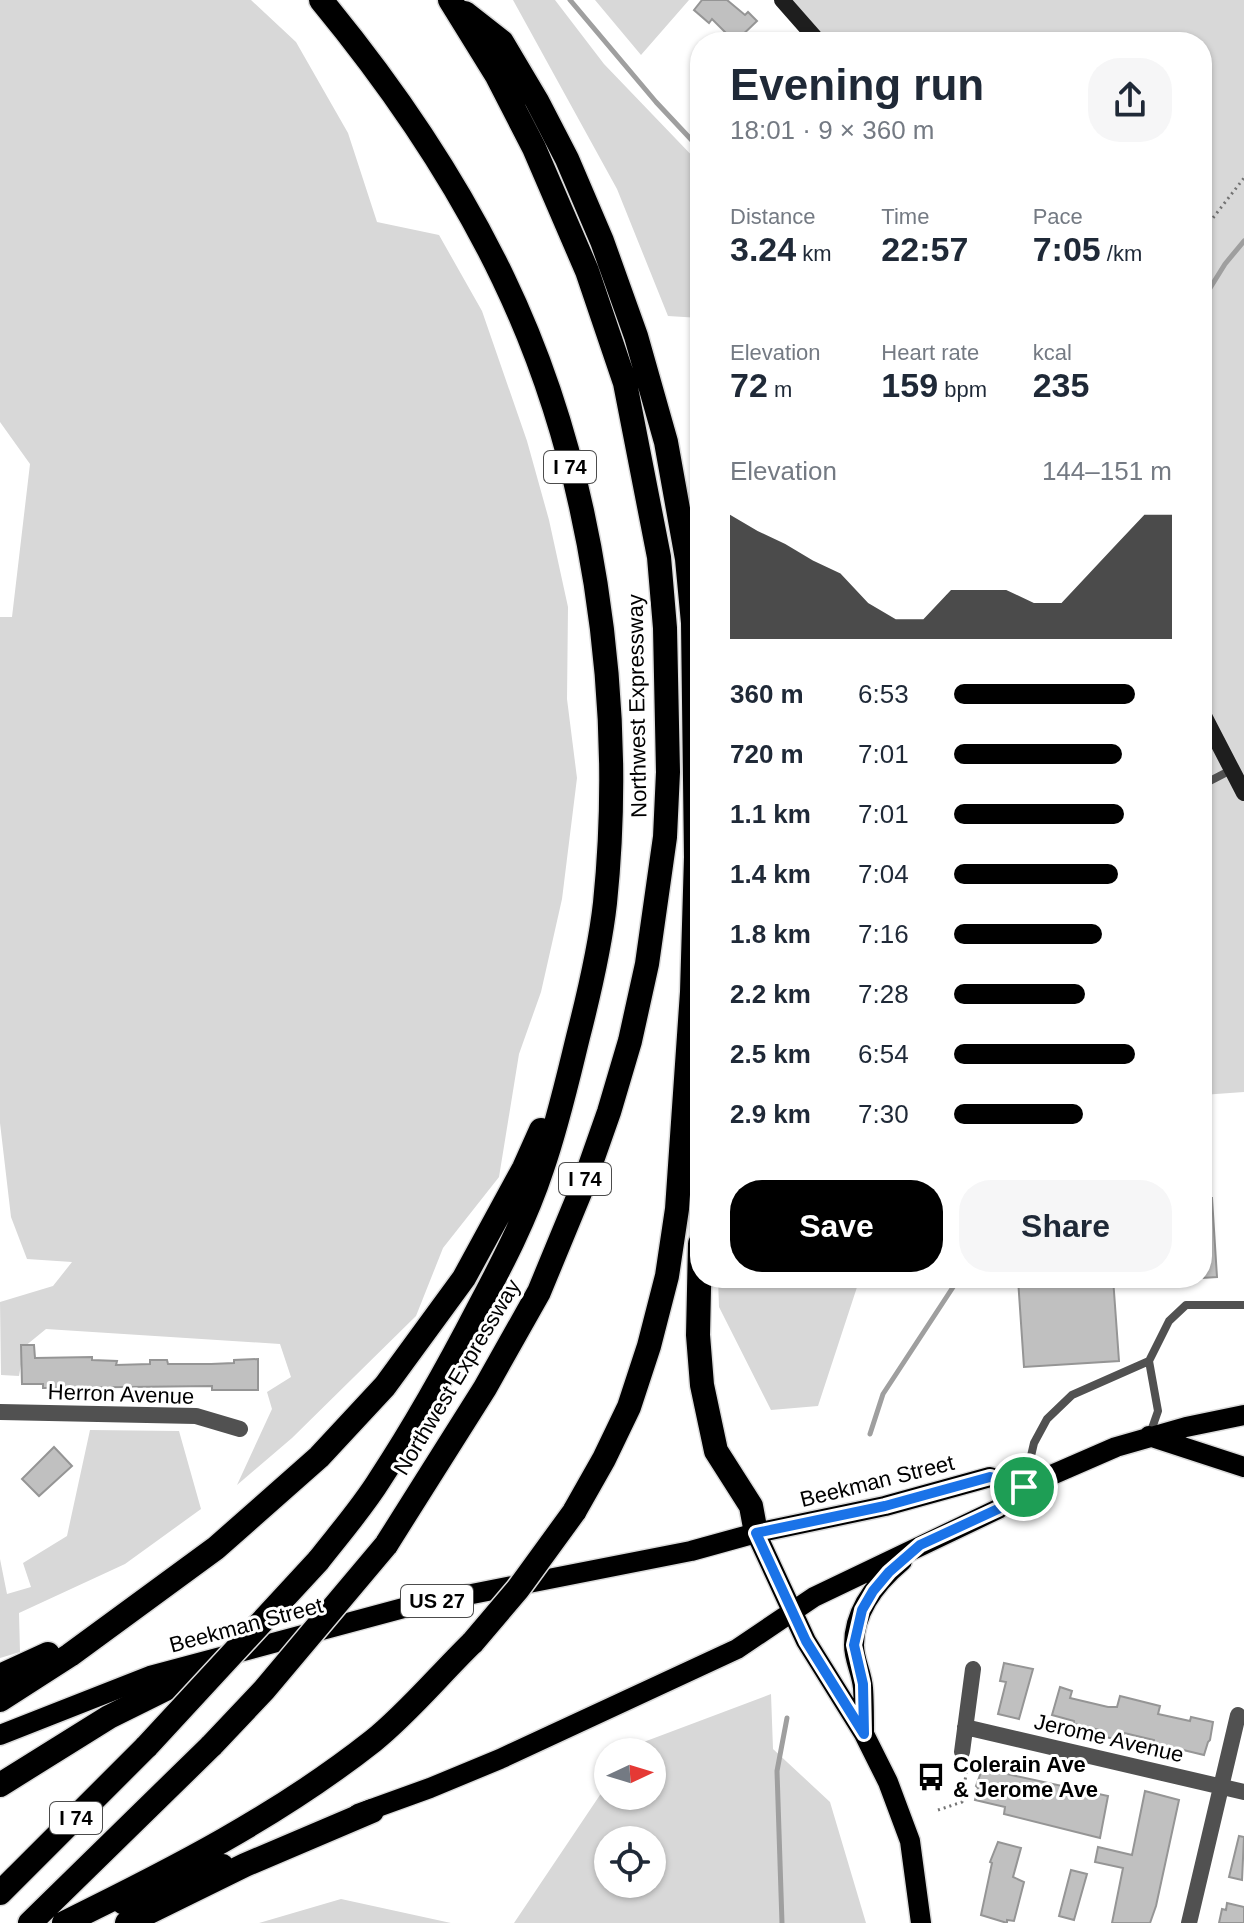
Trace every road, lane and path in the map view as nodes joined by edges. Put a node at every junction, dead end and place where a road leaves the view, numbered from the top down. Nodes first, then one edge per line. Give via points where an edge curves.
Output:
1 (321, 0) edge
2 (782, 0) edge
3 (451, 1) edge
4 (810, 32) edge
5 (1244, 178) edge
6 (1212, 219) edge
7 (690, 591) edge
8 (1212, 730) edge
9 (1233, 769) junction
10 (1212, 780) edge
11 (1244, 793) edge
12 (588, 996) junction
13 (690, 1021) edge
14 (699, 1288) edge
15 (1244, 1305) edge
16 (1149, 1361) junction
17 (0, 1412) edge
18 (1244, 1415) edge
19 (240, 1429) dead end
20 (1149, 1436) junction
21 (1244, 1467) edge
22 (1024, 1487) junction
23 (756, 1533) junction
24 (920, 1545) junction
25 (790, 1611) junction
26 (108, 1625) junction
27 (246, 1649) junction
28 (973, 1669) dead end
29 (0, 1676) edge
30 (0, 1700) edge
31 (1238, 1715) dead end
32 (965, 1727) junction
33 (864, 1734) junction
34 (0, 1735) edge
35 (965, 1754) joint
36 (0, 1785) edge
37 (1223, 1786) junction
38 (1244, 1792) edge
39 (938, 1810) dead end
40 (372, 1811) junction
41 (2, 1891) edge
42 (30, 1923) edge
43 (65, 1923) edge
44 (127, 1923) edge
45 (921, 1923) edge
46 (1189, 1923) edge

1 - 12 highway, Northwest Expressway / I 74 via 384,80 465,205 539,364 563,442 597,596 609,701 605,906
2 - 4 street
3 - 7 highway via 502,42 587,202 636,336 666,442
3 - 42 highway, Northwest Expressway / I 74, bridge via 534,148 587,271 625,383 659,557 668,772 658,894 630,1041 584,1183 539,1292 386,1545 264,1690
5 - 6 path
8 - 9 street
9 - 10 lane
9 - 11 street
12 - 26 highway via 524,1168 464,1278 385,1386 266,1506
12 - 41 highway, Northwest Expressway / I 74, bridge via 542,1171 505,1259 450,1364 378,1482 318,1561 147,1746
13 - 43 highway, bridge via 667,1276 629,1407 574,1512 473,1642 376,1739 276,1811
14 - 23 highway via 702,1385 716,1451 751,1506
15 - 16 lane via 1186,1305 1169,1321
16 - 20 lane via 1158,1411
16 - 22 lane via 1072,1395 1047,1419 1034,1443
17 - 19 street, Herron Avenue via 196,1416
18 - 20 main road
20 - 21 main road
20 - 22 main road
22 - 23 main road, Beekman Street / US 27 via 990,1477
22 - 24 main road via 998,1509
23 - 25 main road
23 - 27 main road, Beekman Street / US 27 via 691,1551 411,1606
24 - 25 main road
24 - 33 main road via 873,1591 859,1620 854,1645 863,1684
25 - 33 main road
25 - 40 main road via 737,1649 646,1693
26 - 29 highway
26 - 30 highway
27 - 34 main road, Beekman Street via 150,1676
27 - 36 highway, US 27 via 109,1717
28 - 32 street
31 - 37 street
32 - 35 street
32 - 37 street, Jerome Avenue
33 - 45 main road via 910,1841
35 - 39 path via 962,1802
37 - 38 street, Jerome Avenue
37 - 46 street
40 - 43 main road via 330,1820 151,1894
40 - 44 highway

